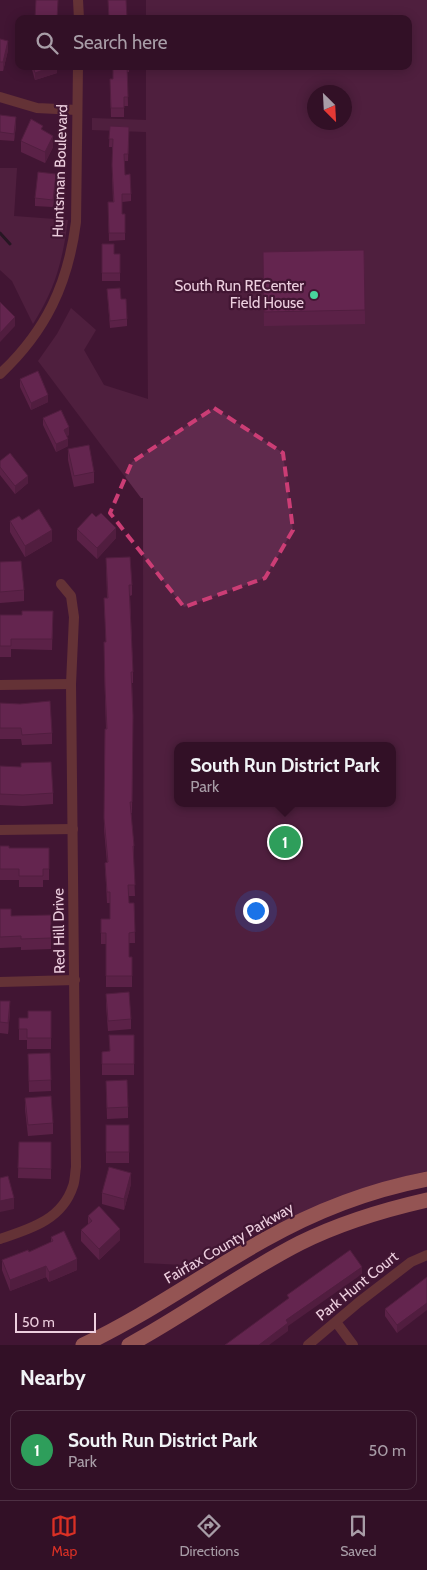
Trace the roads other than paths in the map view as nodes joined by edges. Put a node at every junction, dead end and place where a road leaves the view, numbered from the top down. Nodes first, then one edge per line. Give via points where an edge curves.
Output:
1 (78, 0) edge
2 (79, 15) edge
3 (78, 70) edge
4 (0, 98) edge
5 (77, 110) junction
6 (0, 374) edge
7 (62, 584) dead end
8 (0, 684) edge
9 (71, 684) junction
10 (73, 829) junction
11 (0, 830) edge
12 (75, 980) junction
13 (0, 982) edge
14 (427, 1179) edge
15 (427, 1200) edge
16 (0, 1239) edge
17 (427, 1255) edge
18 (336, 1322) junction
19 (84, 1345) edge
20 (129, 1345) edge
21 (308, 1345) edge
22 (354, 1345) edge

1 - 2 street
3 - 5 street, Huntsman Boulevard
4 - 5 street via 37,108
5 - 6 street, Huntsman Boulevard via 76,222 67,269 40,329
7 - 9 street, Red Hill Drive via 71,596 74,617
8 - 9 street
9 - 10 street, Red Hill Drive
10 - 11 street
10 - 12 street, Red Hill Drive
12 - 13 street
12 - 16 street, Red Hill Drive via 76,1167 73,1186 66,1202 53,1217 38,1226
14 - 19 highway, Fairfax County Parkway via 358,1197 302,1220
15 - 20 highway via 358,1220 302,1243
17 - 18 street, Park Hunt Court via 411,1262
18 - 21 street, Park Hunt Court
18 - 22 street

